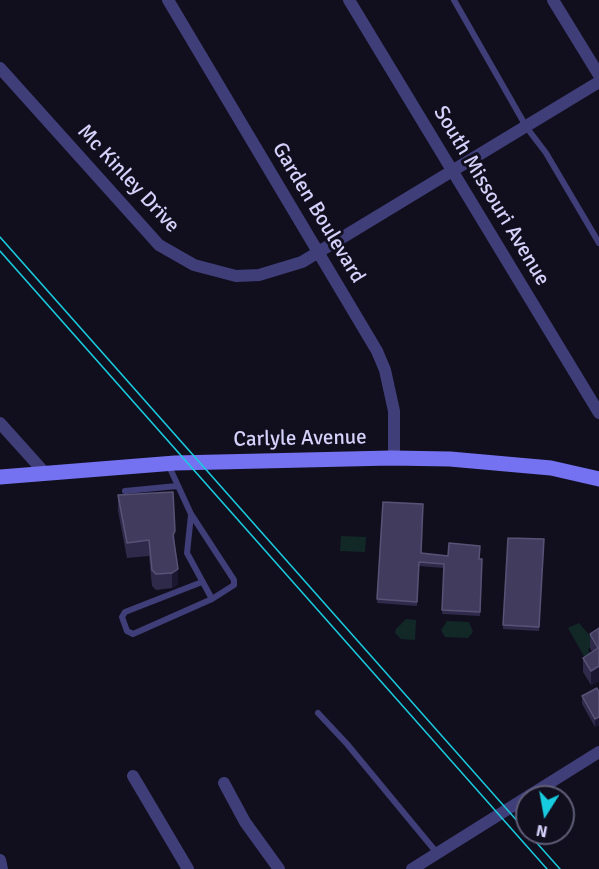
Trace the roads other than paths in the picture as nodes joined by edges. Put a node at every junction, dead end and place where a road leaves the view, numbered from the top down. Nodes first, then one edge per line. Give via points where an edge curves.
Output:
1 (168, 0) edge
2 (349, 0) edge
3 (454, 0) edge
4 (553, 0) edge
5 (0, 68) edge
6 (599, 75) edge
7 (599, 82) edge
8 (527, 128) junction
9 (453, 172) junction
10 (599, 243) edge
11 (319, 252) junction
12 (599, 413) edge
13 (0, 423) edge
14 (394, 459) junction
15 (168, 464) junction
16 (44, 472) junction
17 (0, 477) edge
18 (599, 479) edge
19 (177, 486) junction
20 (125, 491) dead end
21 (191, 514) junction
22 (202, 582) junction
23 (212, 599) junction
24 (318, 713) dead end
25 (599, 752) edge
26 (133, 776) dead end
27 (224, 783) dead end
28 (436, 853) junction
29 (0, 860) edge
30 (2, 869) edge
31 (188, 869) edge
32 (279, 869) edge
33 (412, 869) edge

1 - 11 street, Garden Boulevard
2 - 9 street, South Missouri Avenue
3 - 8 lane
4 - 6 street
5 - 11 street, Mc Kinley Drive via 144,230 174,255 213,272 247,275 282,269
7 - 8 street, Mc Kinley Drive
8 - 9 street, Mc Kinley Drive
8 - 10 lane
9 - 11 street, Mc Kinley Drive
9 - 12 street, South Missouri Avenue
11 - 14 street, Garden Boulevard via 385,370 394,411
13 - 16 street
14 - 15 main road, Carlyle Avenue
14 - 18 main road, Carlyle Avenue via 450,459 551,468
15 - 16 main road, Carlyle Avenue
15 - 19 lane
16 - 17 main road, Carlyle Avenue
19 - 20 lane
19 - 21 lane
21 - 22 lane via 187,553
21 - 23 lane via 235,583
22 - 23 lane
22 - 23 lane via 125,612 122,617 127,631 133,634
24 - 28 lane
25 - 28 street
26 - 31 street
27 - 32 street via 245,822
28 - 33 street
29 - 30 street

